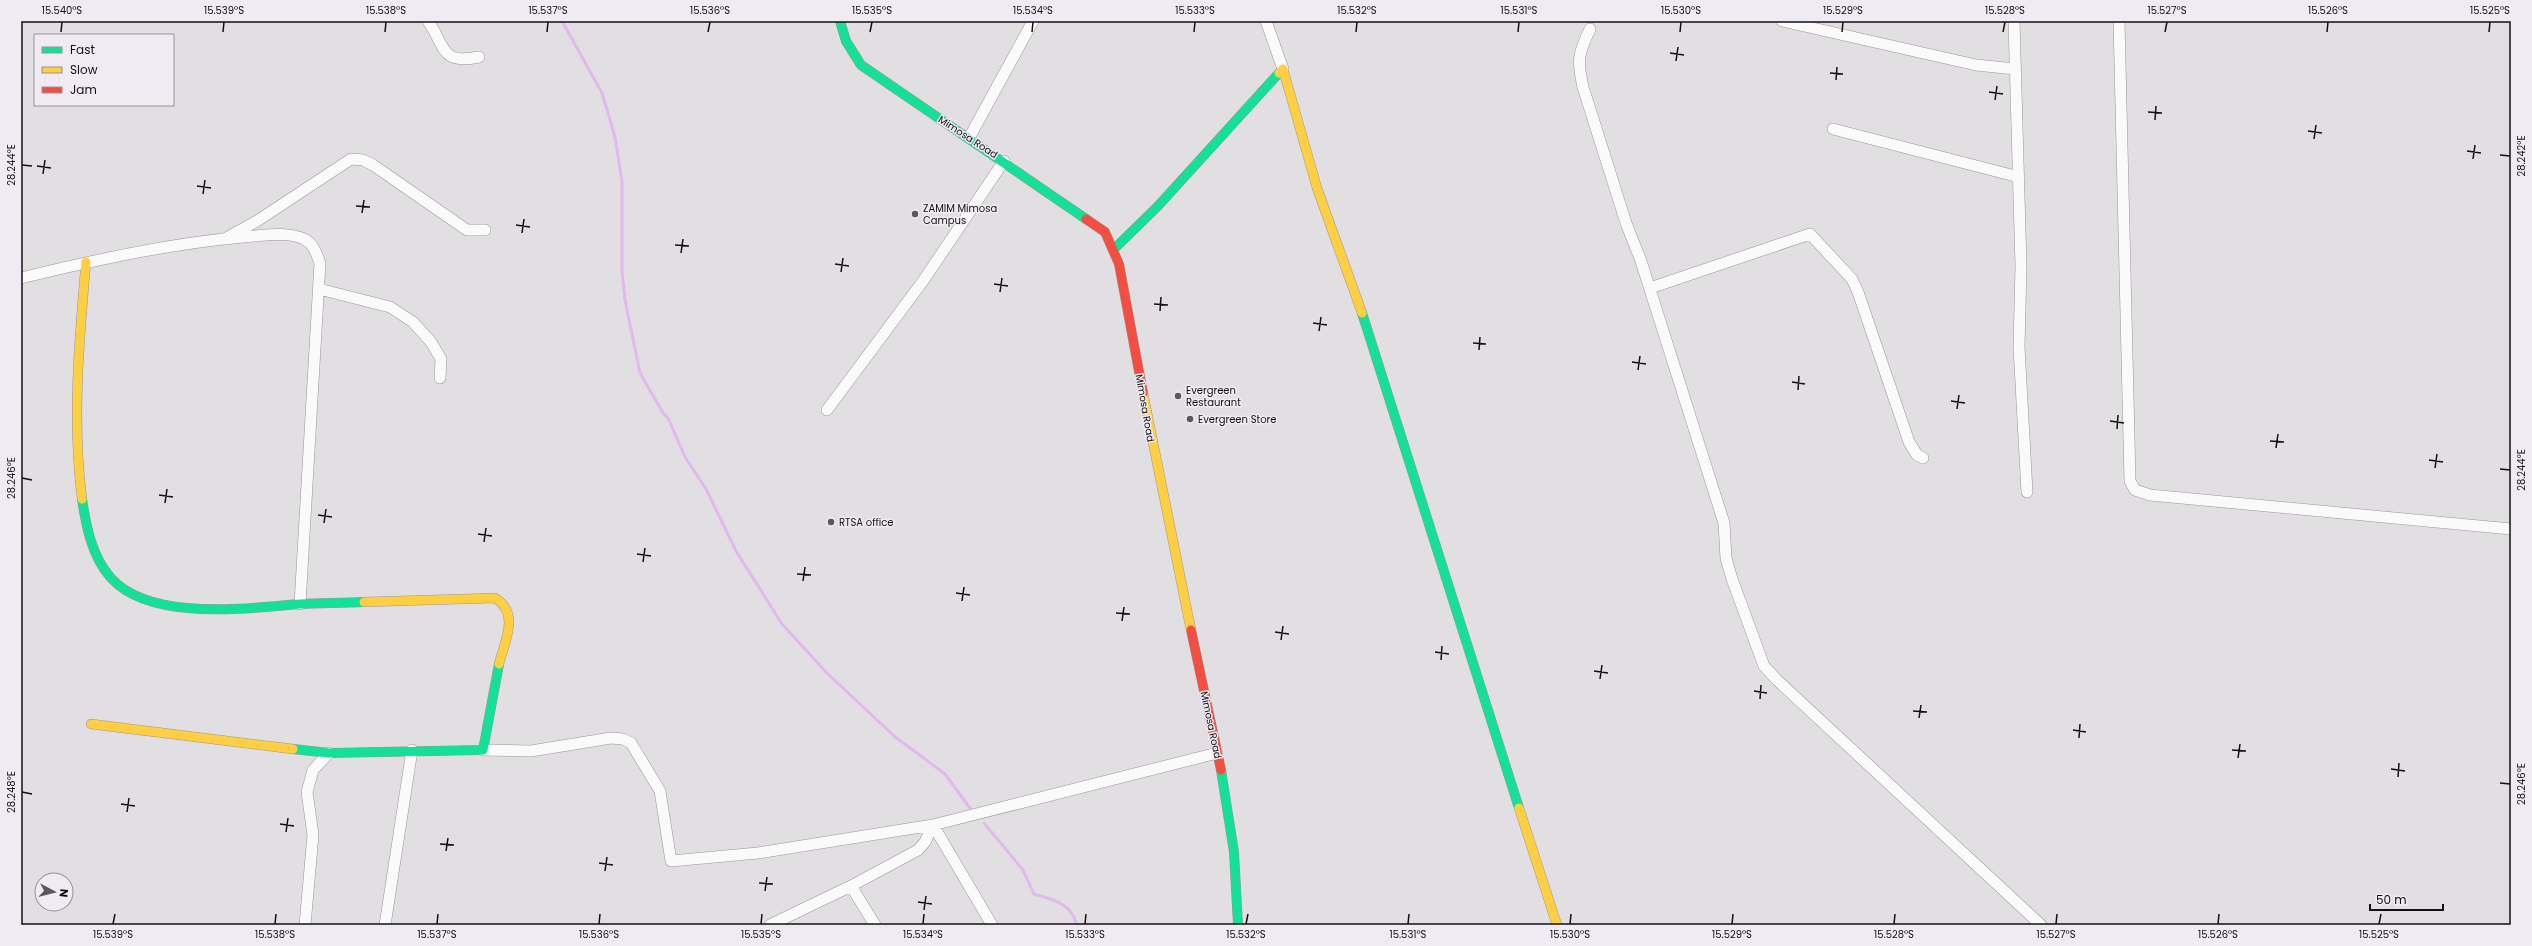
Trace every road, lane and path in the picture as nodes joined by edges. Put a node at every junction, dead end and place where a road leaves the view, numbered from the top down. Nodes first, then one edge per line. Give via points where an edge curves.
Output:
1 (428, 21) edge
2 (840, 21) edge
3 (1033, 21) edge
4 (1266, 21) edge
5 (1782, 21) edge
6 (2014, 21) edge
7 (2119, 21) edge
8 (1590, 29) dead end
9 (479, 57) dead end
10 (1283, 69) junction
11 (2014, 69) junction
12 (1833, 129) dead end
13 (968, 138) junction
14 (1004, 161) junction
15 (2019, 177) junction
16 (485, 230) dead end
17 (224, 239) junction
18 (1114, 249) junction
19 (86, 262) junction
20 (21, 278) edge
21 (1650, 288) junction
22 (319, 289) junction
23 (440, 378) dead end
24 (827, 410) dead end
25 (1923, 458) dead end
26 (2027, 492) dead end
27 (2511, 529) edge
28 (300, 604) junction
29 (91, 724) dead end
30 (412, 750) junction
31 (484, 750) junction
32 (329, 753) junction
33 (1217, 753) junction
34 (933, 825) junction
35 (851, 886) junction
36 (305, 925) edge
37 (385, 925) edge
38 (770, 925) edge
39 (875, 925) edge
40 (992, 925) edge
41 (1238, 925) edge
42 (1557, 925) edge
43 (2041, 925) edge

1 - 9 street via 449,55 462,60
2 - 13 street, Mimosa Road via 846,41 861,64
3 - 13 street
4 - 10 street
5 - 11 street via 1976,65
6 - 11 street
7 - 27 street via 2130,481 2136,490 2150,495
8 - 21 street via 1579,52 1579,70
10 - 18 street via 1244,108 1137,228
10 - 42 street via 1312,169 1381,368 1397,429
11 - 15 street
12 - 15 street
13 - 14 street, Mimosa Road
14 - 18 street, Mimosa Road via 1105,232
14 - 24 street via 923,281
15 - 26 street via 2022,266 2019,347
16 - 17 street via 467,230 373,165 350,159 257,221
17 - 19 street via 127,253
17 - 22 street via 273,235 302,238 315,249 320,263
18 - 33 street, Mimosa Road
19 - 20 street
19 - 28 street via 77,366 78,445 85,515 98,561 110,577 122,587 167,605 215,610 253,610
21 - 25 street via 1810,234 1855,284 1912,450
21 - 43 street via 1724,523 1726,558 1732,579 1764,666
22 - 23 street via 390,307 414,322 442,359
22 - 28 street
28 - 31 street via 495,598 505,604 509,615 508,632 496,669
29 - 32 street
30 - 31 street
30 - 32 street
30 - 37 street
31 - 34 street via 531,751 611,738 623,739 630,743 660,791 671,861 758,853
32 - 36 street via 313,770 307,792 313,835
33 - 34 street
33 - 41 street, Mimosa Road via 1237,881
34 - 35 street via 918,850
34 - 40 street
35 - 38 street
35 - 39 street

